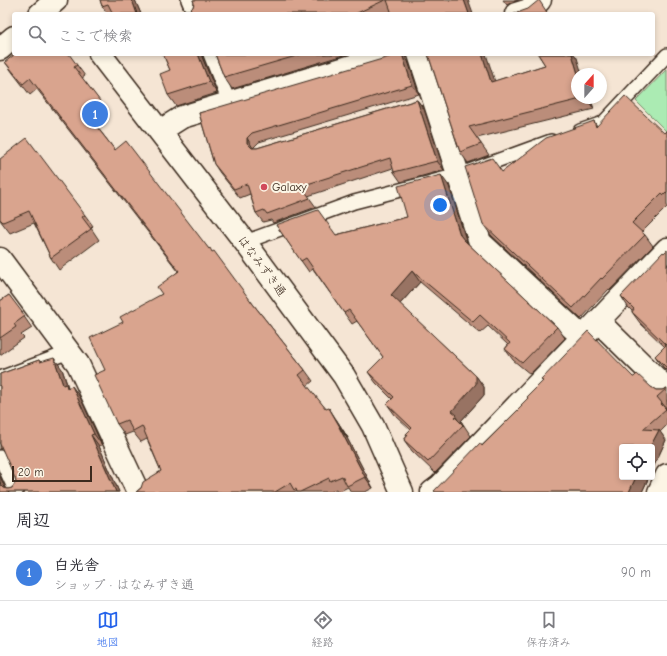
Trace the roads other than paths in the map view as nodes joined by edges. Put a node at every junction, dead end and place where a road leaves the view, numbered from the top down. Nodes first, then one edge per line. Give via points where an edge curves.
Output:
1 (57, 0) edge
2 (188, 0) edge
3 (540, 0) edge
4 (42, 12) edge
5 (67, 12) edge
6 (193, 12) edge
7 (522, 12) edge
8 (12, 39) edge
9 (0, 49) edge
10 (667, 55) edge
11 (102, 56) edge
12 (211, 56) edge
13 (385, 56) edge
14 (419, 56) edge
15 (229, 102) junction
16 (160, 131) junction
17 (458, 174) junction
18 (245, 242) junction
19 (667, 249) edge
20 (0, 258) edge
21 (598, 321) junction
22 (582, 338) junction
23 (69, 352) junction
24 (0, 378) edge
25 (667, 389) edge
26 (0, 457) edge
27 (667, 475) edge
28 (16, 492) edge
29 (138, 492) edge
30 (402, 492) edge
31 (432, 492) edge
32 (659, 492) edge

1 - 4 street
1 - 5 street
2 - 6 lane
3 - 7 street via 532,9
8 - 9 street
10 - 17 lane via 603,123
11 - 16 street, はなみずき通
12 - 15 lane
13 - 15 street
14 - 17 street via 426,101
15 - 16 street via 182,116
16 - 18 street, はなみずき通
17 - 18 lane via 354,202
17 - 22 street via 480,242
18 - 30 street, はなみずき通 via 344,376 373,426
19 - 21 street
20 - 23 street
21 - 22 street
21 - 25 street
22 - 31 street
23 - 24 lane
23 - 29 street via 78,364
26 - 28 lane
27 - 32 street

